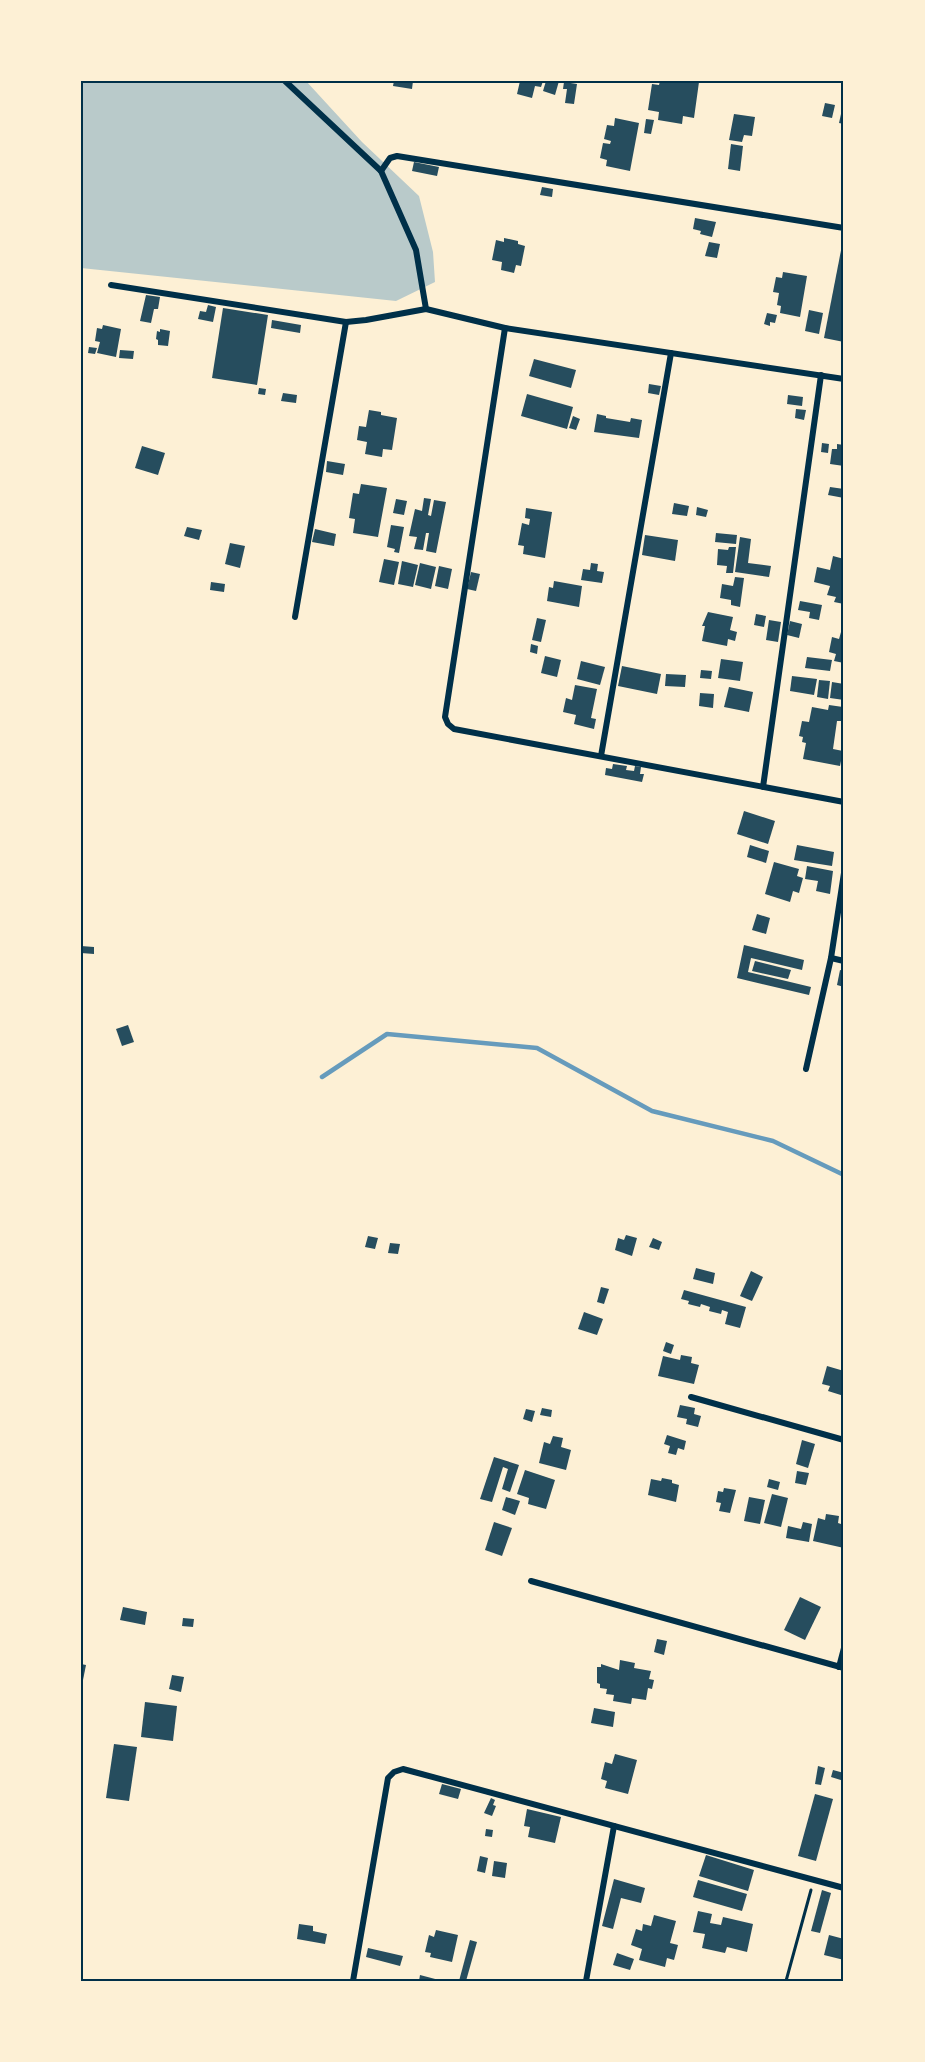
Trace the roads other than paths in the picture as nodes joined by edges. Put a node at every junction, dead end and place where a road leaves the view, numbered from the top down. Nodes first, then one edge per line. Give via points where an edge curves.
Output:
1 (285, 81) edge
2 (381, 171) junction
3 (844, 228) edge
4 (111, 285) dead end
5 (426, 309) junction
6 (346, 322) junction
7 (505, 328) junction
8 (671, 353) junction
9 (821, 375) junction
10 (844, 379) edge
11 (296, 617) dead end
12 (601, 756) junction
13 (763, 787) junction
14 (844, 802) edge
15 (844, 873) edge
16 (831, 958) junction
17 (844, 961) edge
18 (806, 1069) dead end
19 (691, 1397) dead end
20 (844, 1440) edge
21 (531, 1581) dead end
22 (844, 1648) edge
23 (842, 1667) edge
24 (614, 1826) junction
25 (844, 1888) edge
26 (353, 1981) edge
27 (585, 1981) edge

1 - 2 street
2 - 3 street via 390,158 397,156
2 - 5 street via 416,250
4 - 6 street
5 - 6 street
5 - 7 street
6 - 11 street
7 - 8 street
7 - 12 street via 445,717 454,729
8 - 9 street
8 - 12 street
9 - 10 street
9 - 13 street
12 - 13 street
13 - 14 street
15 - 16 street
16 - 17 street
16 - 18 street
19 - 20 street
21 - 23 street
22 - 23 street
24 - 25 street
24 - 26 street via 403,1769 394,1772 388,1778
24 - 27 street

